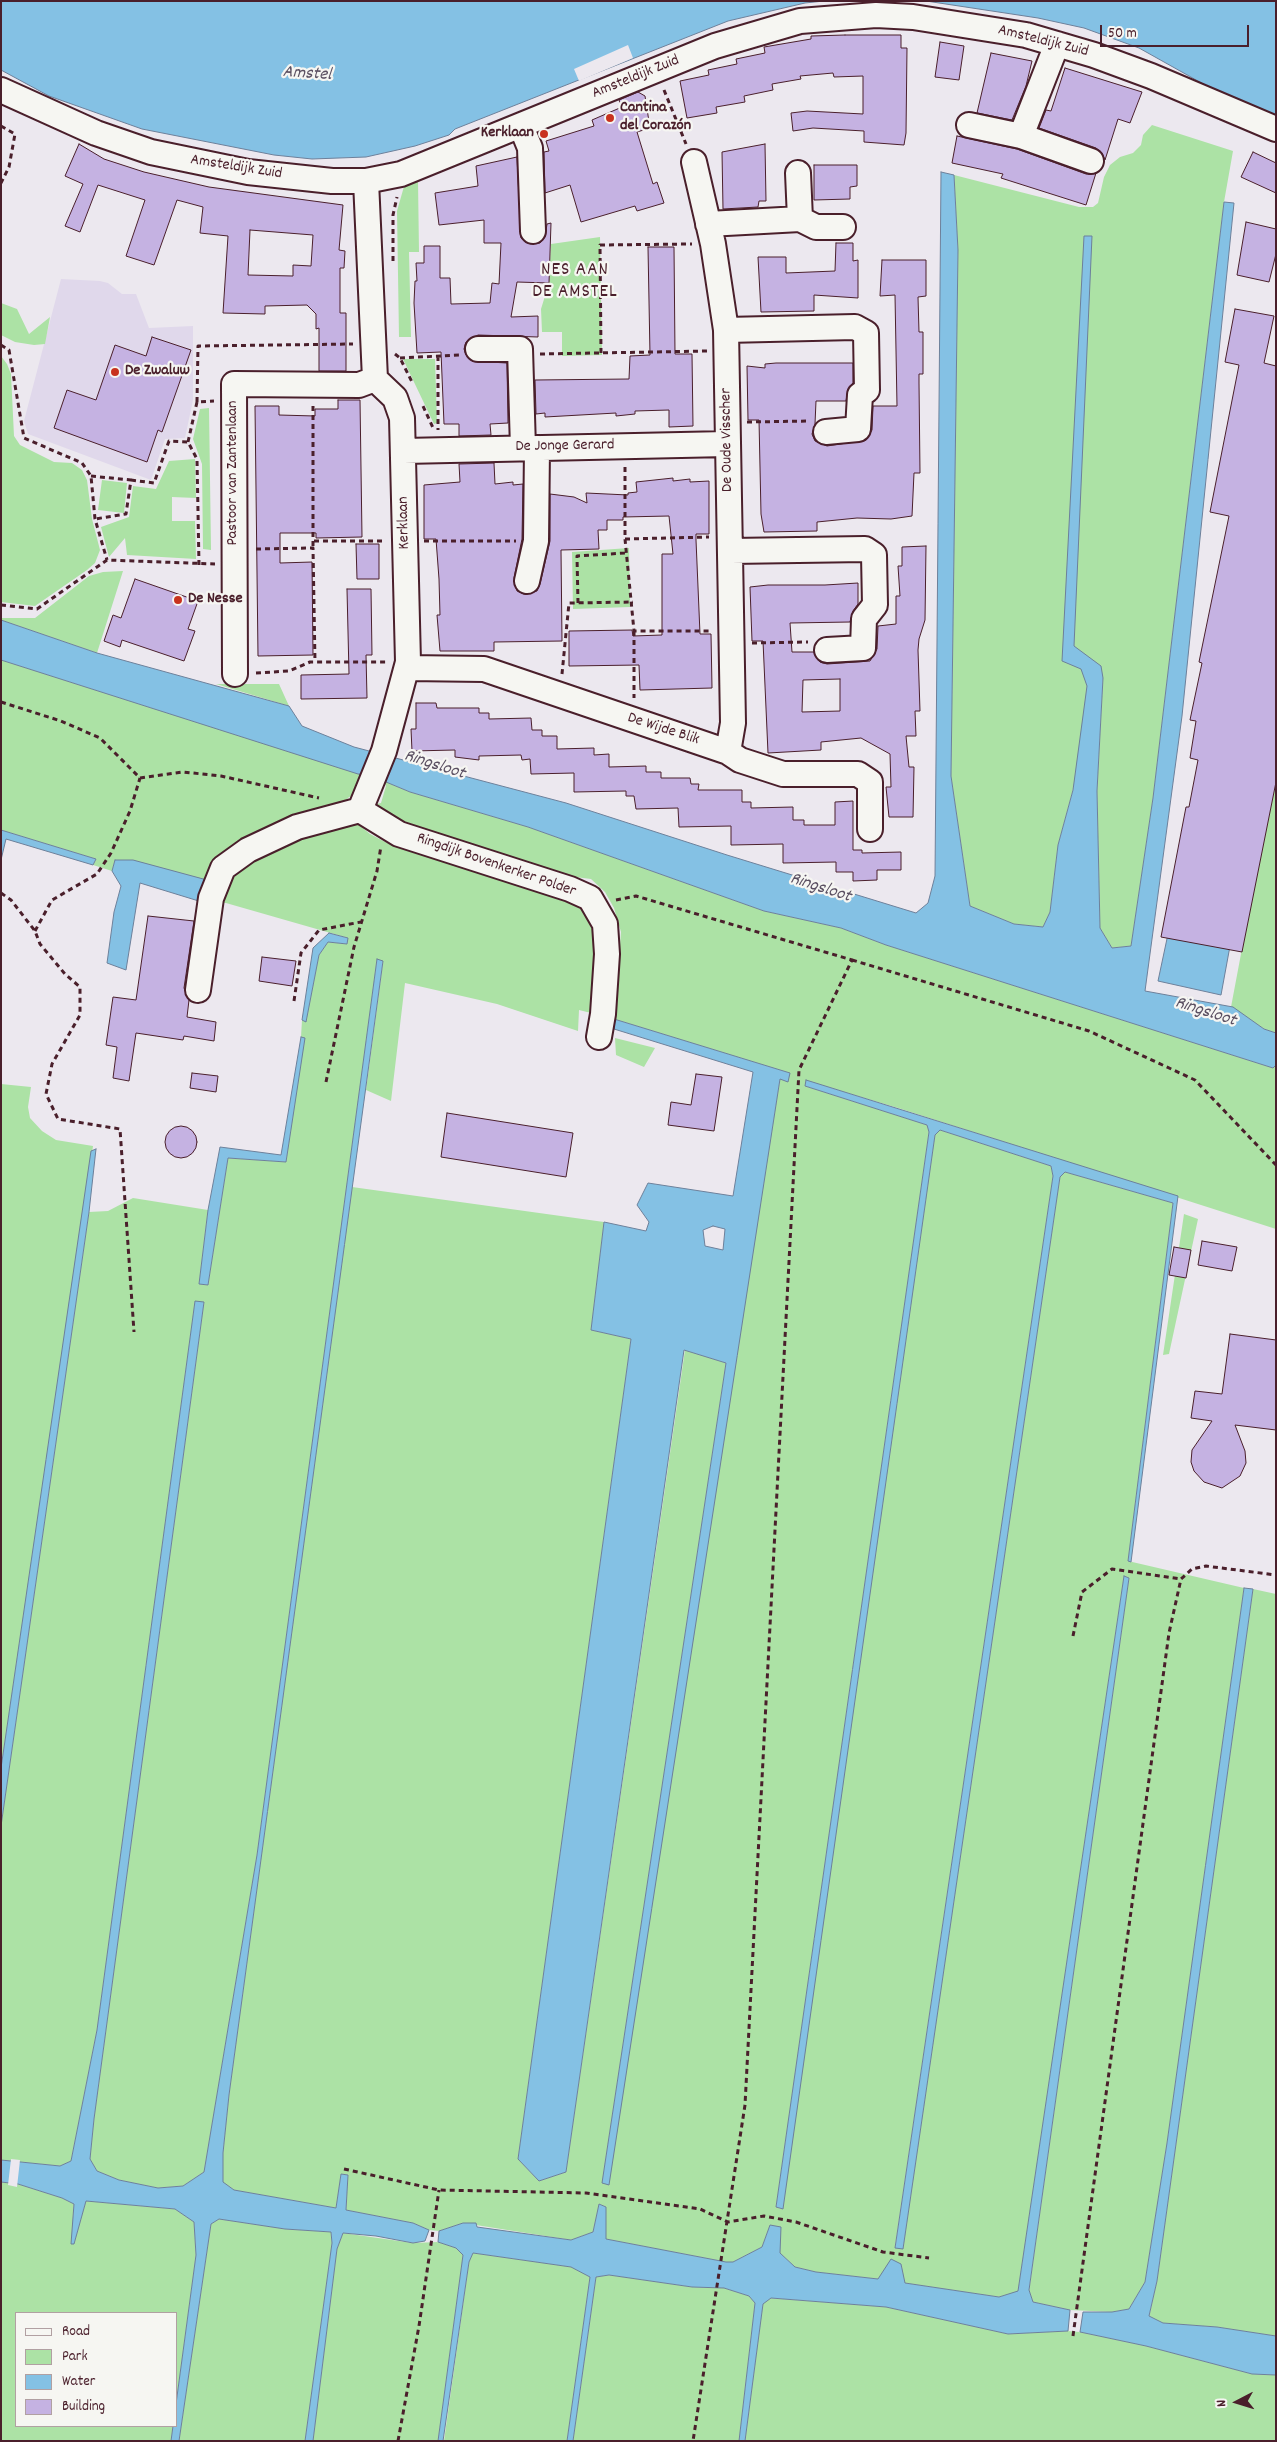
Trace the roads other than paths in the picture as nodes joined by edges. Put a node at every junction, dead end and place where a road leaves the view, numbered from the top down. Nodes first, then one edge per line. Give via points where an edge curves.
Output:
1 (1057, 44) junction
2 (1, 90) edge
3 (969, 125) dead end
4 (521, 126) junction
5 (1276, 129) edge
6 (1022, 136) junction
7 (1091, 161) dead end
8 (694, 162) road end
9 (798, 173) dead end
10 (366, 181) junction
11 (800, 219) junction
12 (843, 227) dead end
13 (533, 231) dead end
14 (711, 234) junction
15 (726, 340) junction
16 (481, 349) road end
17 (375, 379) junction
18 (826, 432) road end
19 (727, 433) junction
20 (530, 448) junction
21 (404, 451) junction
22 (731, 544) junction
23 (527, 581) dead end
24 (827, 650) road end
25 (408, 665) junction
26 (235, 674) road end
27 (728, 752) junction
28 (360, 810) junction
29 (870, 829) dead end
30 (198, 990) dead end
31 (599, 1037) dead end

1 - 4 street, Amsteldijk Zuid via 1026,35 913,17 817,19 780,26 715,46
1 - 5 street, Amsteldijk Zuid via 1151,76
1 - 6 street
2 - 10 street, Amsteldijk Zuid via 88,130 150,152 248,172 332,181
3 - 6 street
4 - 10 street, Amsteldijk Zuid via 401,174
4 - 13 street via 530,148
6 - 7 street
8 - 14 street, De Oude Visscher
9 - 11 street
10 - 17 street
11 - 12 street via 816,227
11 - 14 street
14 - 15 street, De Oude Visscher
15 - 18 street via 856,326 866,333 867,390 860,395 858,428
15 - 19 street, De Oude Visscher
16 - 20 street via 520,349
17 - 21 street, Kerklaan via 395,398 402,418
17 - 26 street, Pastoor van Zantenlaan via 358,385 234,384
19 - 20 street, De Jonge Gerard via 624,446
19 - 22 street, De Oude Visscher
20 - 21 street, De Jonge Gerard
20 - 23 street via 536,541
21 - 25 street, Kerklaan
22 - 24 street via 865,548 874,555 875,606 864,619 863,648
22 - 27 street, De Oude Visscher via 733,723
25 - 27 street, De Wijde Blik via 484,669
25 - 28 street, Kerklaan via 384,750
27 - 29 street, De Wijde Blik via 740,760 783,774 858,774 870,782
28 - 30 street via 297,827 248,850 224,868 211,898
28 - 31 street, Ringdijk Bovenkerker Polder via 399,834 590,898 604,924 608,954

